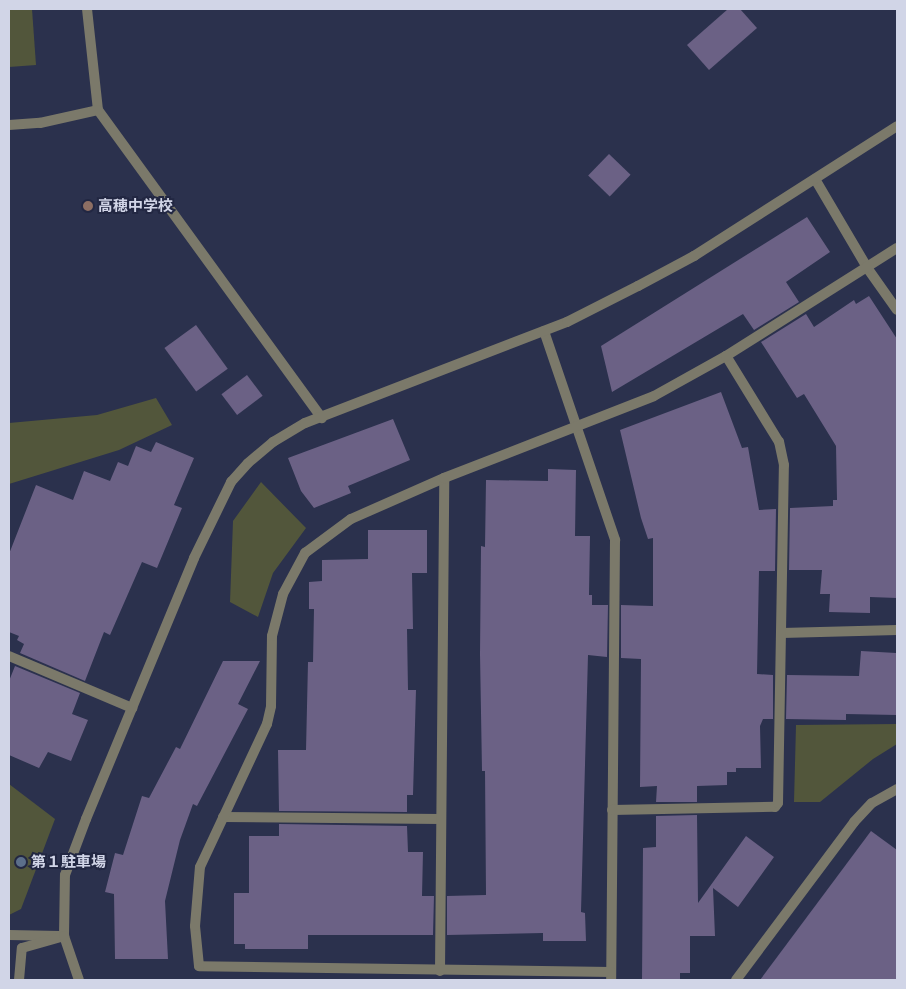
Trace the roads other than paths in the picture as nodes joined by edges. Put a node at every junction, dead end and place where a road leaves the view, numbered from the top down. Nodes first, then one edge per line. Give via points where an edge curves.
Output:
1 (87, 9) edge
2 (98, 110) junction
3 (9, 125) edge
4 (897, 126) edge
5 (815, 180) junction
6 (897, 248) edge
7 (868, 269) junction
8 (897, 310) edge
9 (544, 331) junction
10 (726, 356) junction
11 (322, 418) junction
12 (575, 426) junction
13 (444, 478) junction
14 (897, 630) edge
15 (782, 633) junction
16 (9, 656) edge
17 (132, 708) junction
18 (897, 789) edge
19 (612, 810) junction
20 (223, 817) junction
21 (441, 819) junction
22 (9, 936) edge
23 (64, 936) junction
24 (440, 971) junction
25 (611, 976) edge
26 (19, 980) edge
27 (80, 980) edge
28 (736, 980) edge

1 - 2 street
2 - 3 street via 40,123
2 - 11 street
4 - 5 street
5 - 7 street
5 - 9 street via 694,256
6 - 7 street
7 - 8 street
7 - 10 street
9 - 11 street
9 - 12 street
10 - 12 street via 654,396
10 - 15 street via 779,442 784,465
11 - 17 street via 305,423 273,442 231,482 194,558
12 - 13 street
12 - 19 street via 615,540
13 - 20 street via 351,519 305,553 295,568 276,615 272,636 271,706 267,724
13 - 21 street
14 - 15 street
15 - 19 street via 778,803 775,807
16 - 17 street
17 - 23 street via 65,875
18 - 28 street via 872,803 854,822
19 - 25 street
20 - 21 street
20 - 24 street via 200,867 196,888 199,966
21 - 24 street
22 - 23 street
23 - 26 street via 22,948
23 - 27 street
24 - 25 street

